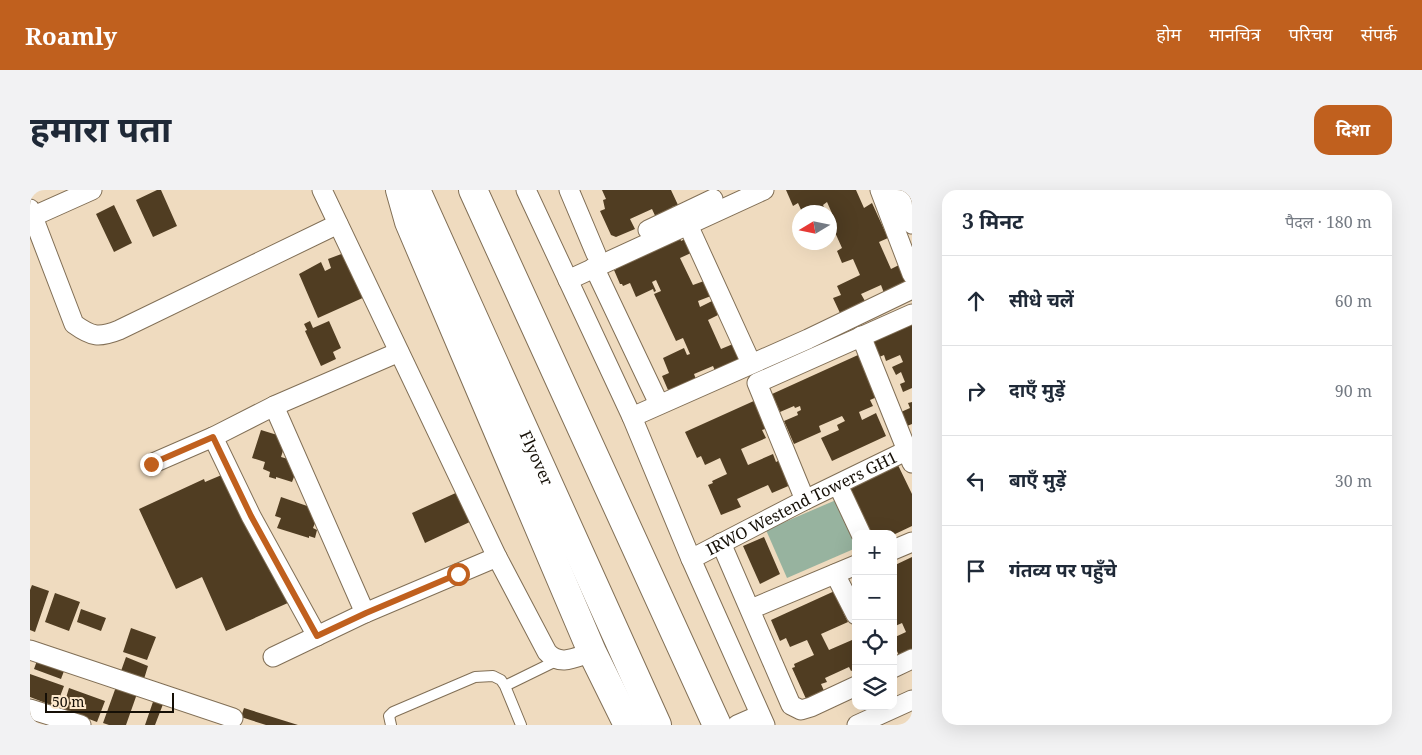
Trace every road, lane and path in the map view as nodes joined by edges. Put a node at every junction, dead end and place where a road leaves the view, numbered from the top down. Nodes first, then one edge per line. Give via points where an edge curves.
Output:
1 (92, 190) edge
2 (322, 190) edge
3 (400, 190) edge
4 (416, 190) edge
5 (456, 190) edge
6 (473, 190) edge
7 (526, 190) edge
8 (569, 190) edge
9 (734, 190) edge
10 (764, 190) edge
11 (880, 190) edge
12 (896, 190) edge
13 (912, 196) edge
14 (32, 212) edge
15 (338, 224) junction
16 (912, 224) edge
17 (688, 226) junction
18 (595, 261) junction
19 (912, 274) edge
20 (565, 275) junction
21 (912, 289) edge
22 (912, 314) edge
23 (860, 336) junction
24 (399, 352) junction
25 (751, 363) junction
26 (659, 404) junction
27 (274, 406) junction
28 (632, 417) junction
29 (213, 437) junction
30 (910, 454) edge
31 (151, 464) dead end
32 (838, 485) junction
33 (805, 500) junction
34 (859, 530) edge
35 (912, 542) edge
36 (722, 543) junction
37 (897, 548) edge
38 (497, 558) junction
39 (691, 559) junction
40 (852, 567) edge
41 (835, 574) junction
42 (852, 607) edge
43 (751, 609) junction
44 (366, 613) junction
45 (317, 636) junction
46 (30, 650) edge
47 (592, 652) junction
48 (273, 657) dead end
49 (912, 659) edge
50 (558, 660) junction
51 (897, 666) edge
52 (505, 686) junction
53 (852, 688) edge
54 (912, 700) edge
55 (30, 709) edge
56 (233, 718) dead end
57 (763, 720) edge
58 (81, 725) edge
59 (390, 725) edge
60 (521, 725) edge
61 (628, 725) edge
62 (657, 725) edge
63 (696, 725) edge
64 (717, 725) edge
65 (738, 725) edge
66 (856, 725) edge

1 - 14 street
2 - 15 street
3 - 47 main road via 409,222
4 - 62 main road, Flyover
5 - 63 main road
6 - 64 main road
7 - 20 street
8 - 18 street
9 - 18 street
10 - 17 street
11 - 19 street
12 - 13 street
12 - 16 street
14 - 15 street via 74,324 97,336 119,330
15 - 24 street
17 - 18 street
17 - 25 street
18 - 20 street
18 - 26 street
20 - 28 street
21 - 25 street
22 - 23 street
23 - 30 street
23 - 33 street via 757,383
24 - 27 street
24 - 38 street
25 - 26 street
26 - 28 street
27 - 29 street
27 - 44 street
28 - 39 street
29 - 31 street
29 - 45 street via 251,516
30 - 32 street, IRWO Westend Towers GH1
32 - 33 street, IRWO Westend Towers GH1
32 - 34 street
33 - 36 street, IRWO Westend Towers GH1
35 - 37 street
36 - 39 street, IRWO Westend Towers GH1
36 - 43 street
38 - 44 street
38 - 50 street via 547,652
39 - 57 street
40 - 41 street
41 - 42 street
41 - 43 street
43 - 53 street via 791,705 801,710
44 - 45 street
45 - 48 street
46 - 56 street
47 - 50 street
47 - 61 main road
49 - 51 street
50 - 52 lane
52 - 59 lane via 493,676 475,677 393,712 389,716
52 - 60 lane
54 - 66 street
55 - 58 street
57 - 65 street

